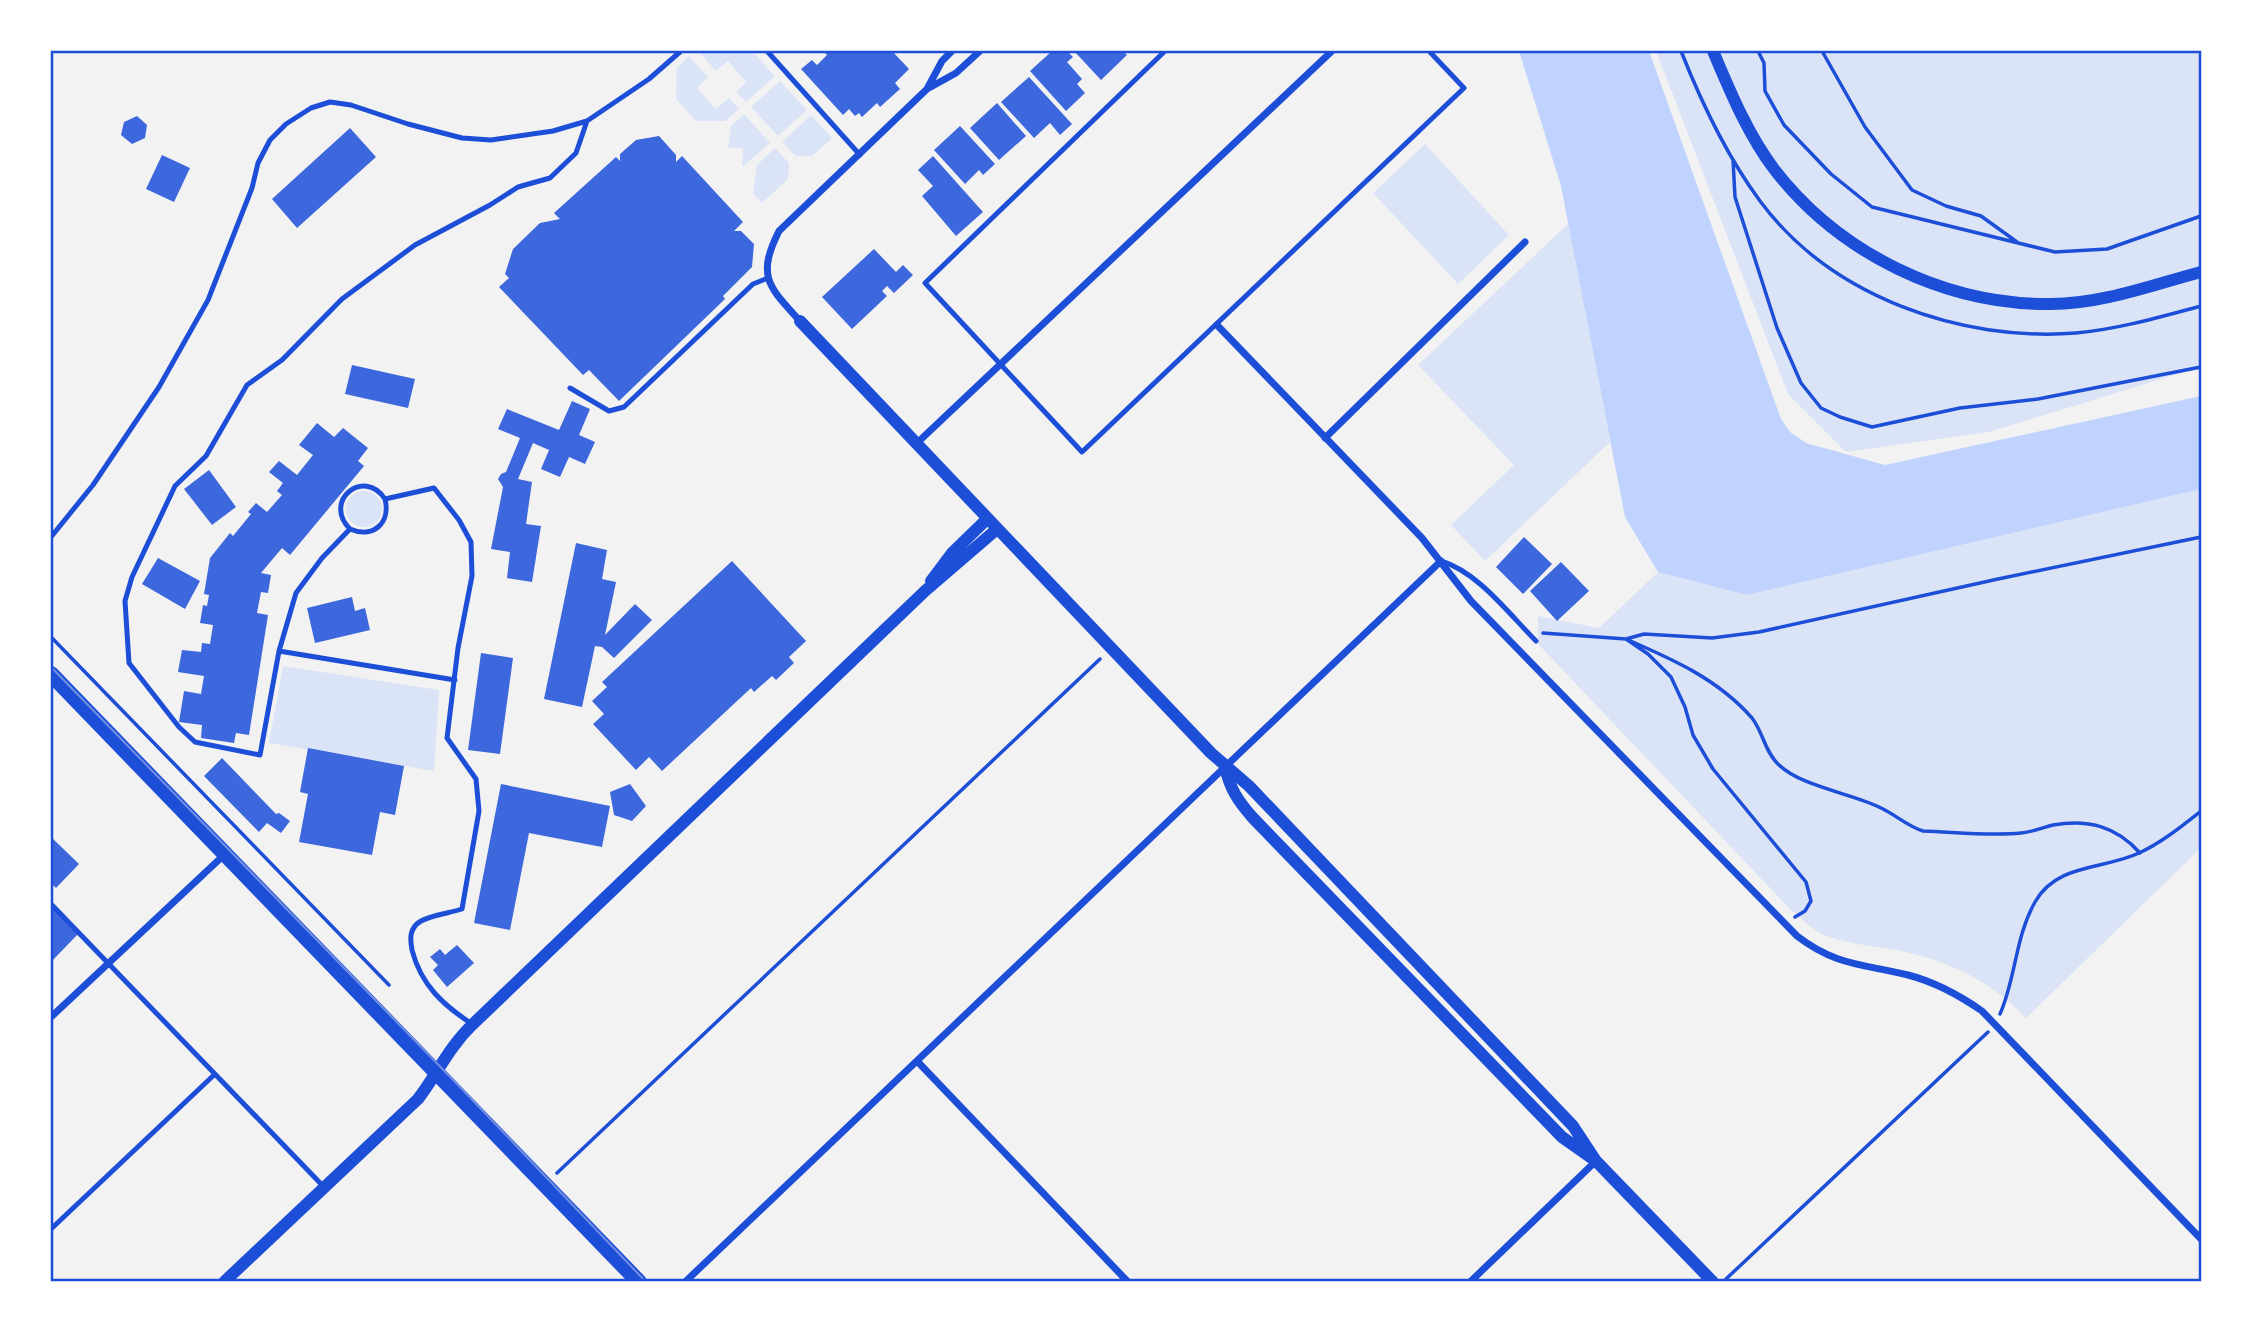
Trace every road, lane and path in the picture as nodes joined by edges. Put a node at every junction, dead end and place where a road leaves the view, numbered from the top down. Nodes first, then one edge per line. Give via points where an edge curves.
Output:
1 (681, 51) edge
2 (767, 51) edge
3 (953, 51) edge
4 (980, 51) edge
5 (1165, 51) edge
6 (1332, 51) edge
7 (1429, 51) edge
8 (1681, 51) edge
9 (1713, 51) edge
10 (1758, 51) edge
11 (1822, 51) edge
12 (927, 89) junction
13 (587, 121) junction
14 (860, 155) junction
15 (1732, 160) junction
16 (1761, 203) dead end
17 (2201, 216) edge
18 (1525, 242) dead end
19 (2019, 243) junction
20 (2201, 272) edge
21 (768, 278) junction
22 (800, 321) joint
23 (1217, 326) junction
24 (1001, 363) junction
25 (2201, 367) edge
26 (570, 387) dead end
27 (1325, 438) junction
28 (916, 444) junction
29 (385, 499) junction
30 (987, 519) junction
31 (350, 529) junction
32 (997, 529) junction
33 (51, 537) edge
34 (2201, 537) edge
35 (1441, 561) junction
36 (925, 591) junction
37 (1541, 632) dead end
38 (51, 637) edge
39 (1626, 639) junction
40 (1535, 641) dead end
41 (1111, 648) junction
42 (279, 651) junction
43 (51, 674) edge
44 (454, 680) junction
45 (1225, 767) junction
46 (2201, 811) edge
47 (225, 853) junction
48 (2140, 853) junction
49 (51, 904) edge
50 (1787, 926) junction
51 (108, 963) junction
52 (389, 985) dead end
53 (51, 1017) edge
54 (472, 1024) junction
55 (1996, 1025) junction
56 (917, 1061) junction
57 (437, 1071) junction
58 (215, 1074) junction
59 (1596, 1161) junction
60 (545, 1184) junction
61 (324, 1188) junction
62 (51, 1229) edge
63 (2201, 1239) edge
64 (224, 1282) edge
65 (639, 1282) edge
66 (685, 1282) edge
67 (1128, 1282) edge
68 (1470, 1282) edge
69 (1713, 1282) edge
70 (1722, 1282) edge

1 - 13 lane
2 - 14 lane
3 - 12 street
4 - 12 street via 956,73
5 - 24 lane via 925,283
6 - 24 street
7 - 23 lane via 1464,88
8 - 15 path
9 - 20 street via 1752,136 1799,199 1859,247 1897,269 1970,295 2052,304 2099,299
10 - 19 path via 1764,63 1765,91 1784,125 1831,174 1872,207
11 - 19 path via 1865,127 1912,190 1981,216
12 - 14 street
13 - 33 lane via 522,136 462,138 330,102 310,108 286,124 270,140 258,163 208,299 159,387 93,485
13 - 42 lane via 576,153 550,178 518,187 415,244 342,299 282,360 247,385 206,456 176,486 125,601 129,663 195,742 260,755
14 - 21 street via 779,231 767,260
15 - 16 path
15 - 25 path via 1735,197 1777,328 1801,383 1821,408 1840,417 1872,427
17 - 19 path via 2108,249 2055,252
18 - 27 street
21 - 22 street via 772,291
21 - 26 lane via 753,284 617,411 609,411
22 - 28 street
23 - 24 lane via 1082,452
23 - 27 street
24 - 28 street
27 - 35 street
28 - 30 street
29 - 31 lane via 387,514 379,527 365,533
29 - 31 lane via 369,486 352,489 340,510
29 - 44 lane via 435,488 471,542 472,576
30 - 32 street
30 - 36 street via 941,566
31 - 42 lane via 296,593
32 - 36 street
32 - 41 street
34 - 39 path via 1759,632 1712,638 1644,634
35 - 40 lane via 1471,576
35 - 45 street
35 - 50 street via 1471,601
36 - 54 street
37 - 39 path
38 - 52 path
39 - 48 path via 1689,667 1718,688 1756,724 1773,759 1785,770 1880,807 1911,827 2001,834 2093,823 2122,835
39 - 50 path via 1671,677 1693,735 1713,769 1806,882 1811,901
41 - 45 street
41 - 60 path
42 - 44 lane
43 - 47 main road
44 - 54 lane via 447,738 476,779 480,811 462,909 421,921 410,939 430,990
45 - 56 street
45 - 59 street via 1249,786 1573,1126
45 - 59 street via 1235,797 1253,818 1562,1137
46 - 48 path
47 - 51 street
47 - 57 main road
48 - 55 path via 2071,872 2042,890 2021,933 2013,977
49 - 51 lane
50 - 55 street via 1807,944 1838,960 1909,975 1950,991
51 - 53 street
51 - 58 lane
54 - 57 street
55 - 63 street
55 - 70 path
56 - 66 street
56 - 67 street
57 - 60 main road
57 - 61 street via 418,1099
58 - 61 lane
58 - 62 lane
59 - 68 street
59 - 69 street
60 - 65 main road
61 - 64 street

